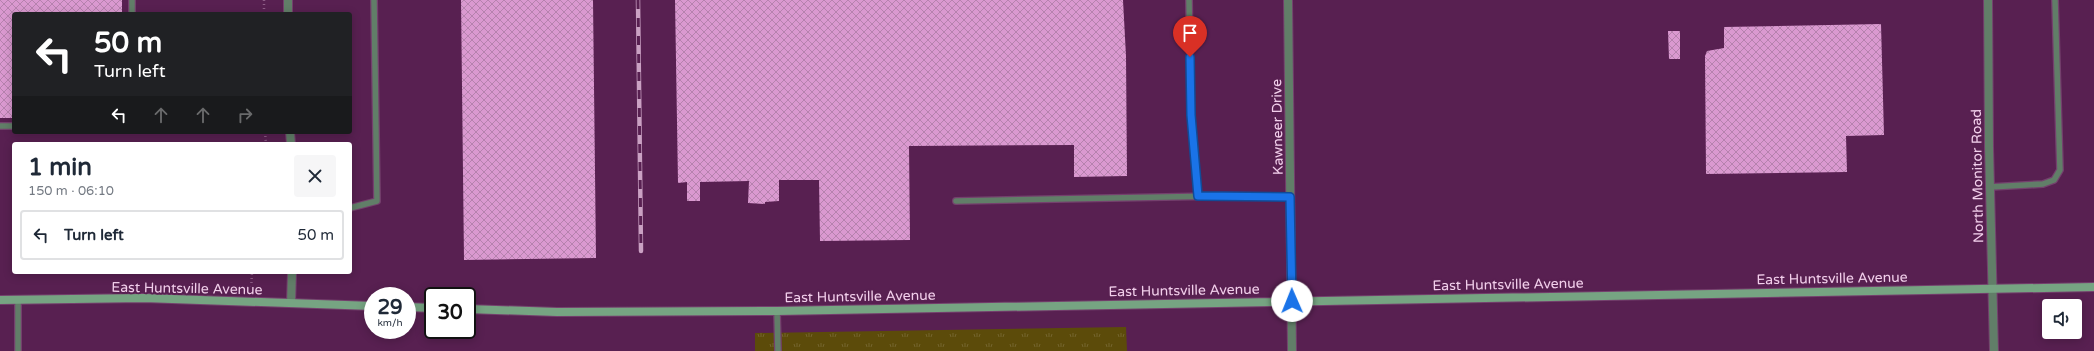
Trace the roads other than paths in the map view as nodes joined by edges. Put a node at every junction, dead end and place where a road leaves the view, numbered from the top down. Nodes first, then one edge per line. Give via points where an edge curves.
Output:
1 (132, 0) edge
2 (288, 0) edge
3 (374, 0) edge
4 (1189, 0) edge
5 (1288, 0) edge
6 (1988, 0) edge
7 (2055, 0) edge
8 (132, 12) edge
9 (288, 12) edge
10 (0, 126) edge
11 (12, 126) edge
12 (1990, 187) junction
13 (1198, 196) junction
14 (1290, 197) junction
15 (956, 201) dead end
16 (352, 207) edge
17 (292, 274) edge
18 (2094, 287) edge
19 (1993, 289) junction
20 (18, 299) junction
21 (0, 300) edge
22 (1292, 301) junction
23 (291, 303) junction
24 (364, 306) edge
25 (476, 309) edge
26 (777, 311) junction
27 (18, 351) edge
28 (778, 351) edge
29 (1292, 351) edge
30 (1994, 351) edge

1 - 8 lane
2 - 9 street
3 - 16 lane via 377,200
4 - 13 lane via 1191,115
5 - 14 street, Kawneer Drive
6 - 12 street, North Monitor Road
7 - 12 lane via 2060,170 2054,180 2043,184
10 - 11 lane
12 - 19 street, North Monitor Road
13 - 14 lane
13 - 15 lane
14 - 22 street, Kawneer Drive
17 - 23 street
18 - 19 main road, East Huntsville Avenue
19 - 22 main road, East Huntsville Avenue
19 - 30 street, North Monitor Road
20 - 21 main road, East Huntsville Avenue
20 - 23 main road, East Huntsville Avenue via 144,298
20 - 27 lane
22 - 26 main road, East Huntsville Avenue
22 - 29 street, Kawneer Drive
23 - 24 main road, East Huntsville Avenue
25 - 26 main road, East Huntsville Avenue via 557,312
26 - 28 lane

